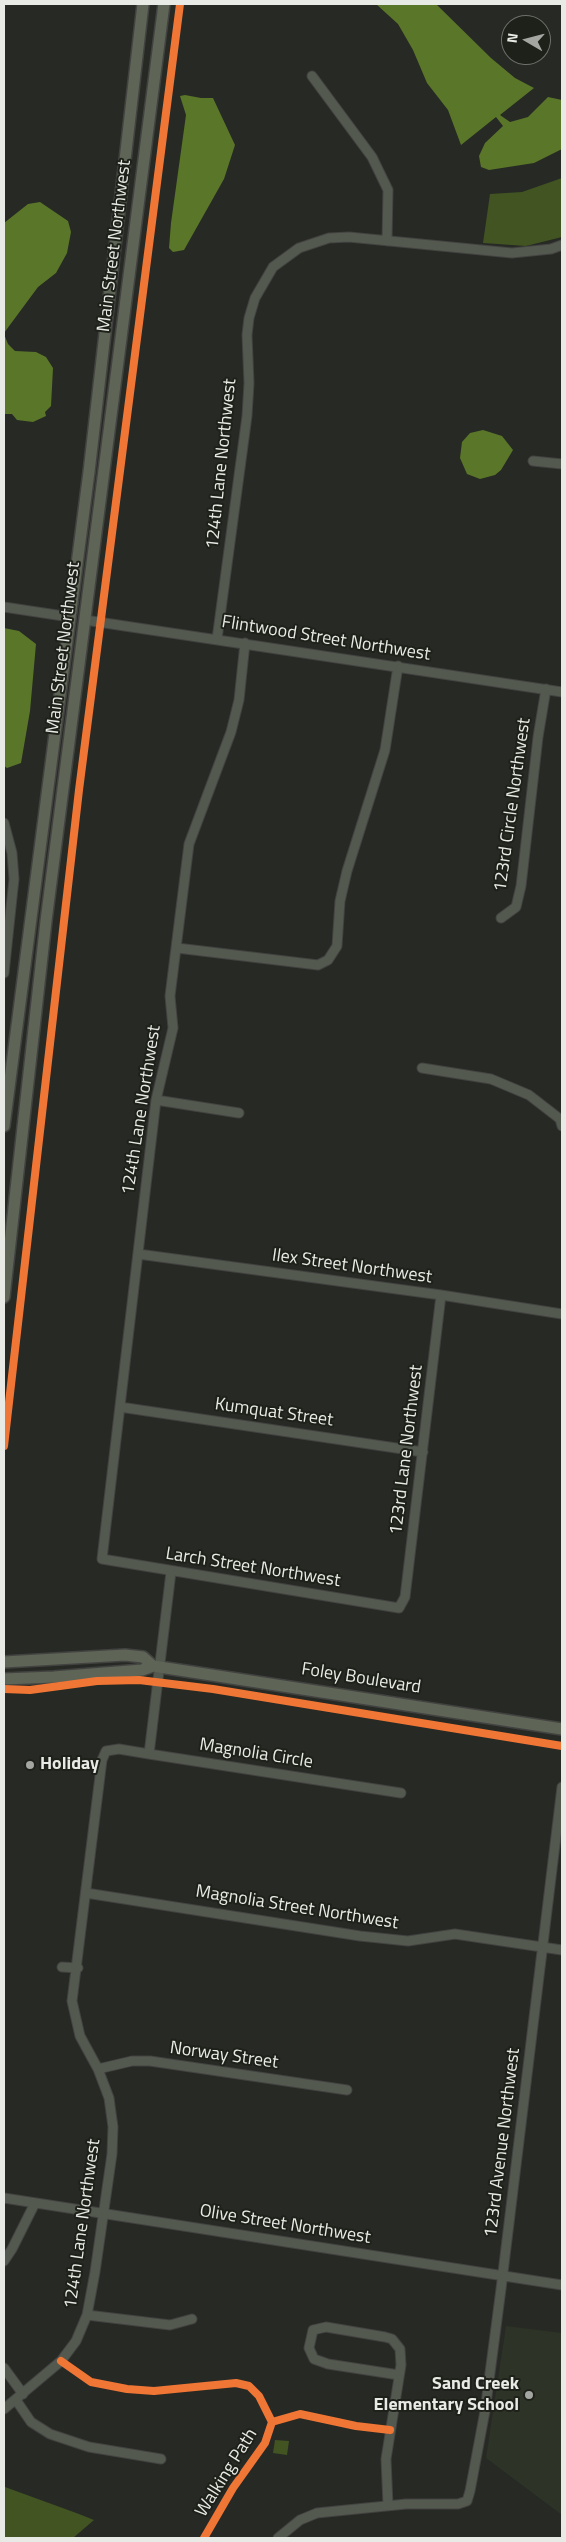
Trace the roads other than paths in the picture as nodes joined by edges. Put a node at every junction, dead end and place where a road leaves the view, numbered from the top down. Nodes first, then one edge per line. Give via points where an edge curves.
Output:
1 (143, 4) edge
2 (164, 4) edge
3 (312, 76) dead end
4 (387, 241) junction
5 (562, 245) edge
6 (533, 461) dead end
7 (562, 464) edge
8 (4, 607) edge
9 (70, 617) junction
10 (86, 620) junction
11 (217, 639) junction
12 (245, 643) junction
13 (398, 666) junction
14 (546, 690) junction
15 (562, 692) edge
16 (4, 823) edge
17 (501, 918) dead end
18 (177, 948) junction
19 (4, 972) edge
20 (422, 1068) dead end
21 (156, 1100) junction
22 (239, 1113) dead end
23 (4, 1126) edge
24 (562, 1126) edge
25 (138, 1254) junction
26 (441, 1295) junction
27 (4, 1296) edge
28 (562, 1314) edge
29 (120, 1407) junction
30 (423, 1452) junction
31 (102, 1559) joint
32 (171, 1572) junction
33 (399, 1608) joint
34 (4, 1662) edge
35 (157, 1666) junction
36 (4, 1679) edge
37 (562, 1729) edge
38 (106, 1751) joint
39 (149, 1754) junction
40 (562, 1787) edge
41 (401, 1793) dead end
42 (86, 1893) junction
43 (543, 1947) junction
44 (562, 1950) edge
45 (62, 1967) dead end
46 (78, 1968) junction
47 (98, 2069) junction
48 (347, 2090) dead end
49 (4, 2198) edge
50 (35, 2202) junction
51 (104, 2214) junction
52 (4, 2261) edge
53 (502, 2276) junction
54 (562, 2285) edge
55 (87, 2315) junction
56 (192, 2319) dead end
57 (4, 2368) edge
58 (399, 2375) junction
59 (23, 2394) junction
60 (16, 2400) junction
61 (4, 2409) edge
62 (162, 2459) dead end
63 (388, 2505) junction
64 (278, 2538) edge

1 - 9 main road, Main Street Northwest
2 - 10 main road, Main Street Northwest
3 - 4 street via 372,157 388,190
4 - 5 street, 124th Lane Northwest via 512,254
4 - 11 street, 124th Lane Northwest via 329,238 299,248 273,267 255,298 247,335 247,416
6 - 7 street
8 - 9 street
9 - 23 main road, Main Street Northwest
10 - 11 street, Flintwood Street Northwest
10 - 27 main road, Main Street Northwest via 46,921
11 - 12 street, Flintwood Street Northwest
12 - 13 street, Flintwood Street Northwest
12 - 18 street, 124th Lane Northwest via 232,732 189,844
13 - 14 street, Flintwood Street Northwest
13 - 18 street via 385,750 347,871 340,901 337,946 328,960 318,966
14 - 15 street, Flintwood Street Northwest
14 - 17 street, 123rd Circle Northwest via 521,886 516,907
16 - 19 street via 12,853 14,879
18 - 21 street, 124th Lane Northwest via 170,996 173,1028
20 - 24 street via 491,1079 529,1095 560,1120
21 - 22 street
21 - 25 street, 124th Lane Northwest
25 - 26 street, Ilex Street Northwest
25 - 29 street, 124th Lane Northwest
26 - 28 street, Ilex Street Northwest
26 - 30 street, 123rd Lane Northwest
29 - 30 street, Kumquat Street
29 - 31 street, 124th Lane Northwest
30 - 33 street, 123rd Lane Northwest via 405,1597
31 - 32 street, Larch Street Northwest
32 - 33 street, Larch Street Northwest
32 - 35 street
34 - 35 main road, Foley Boulevard via 125,1656 143,1657
35 - 36 main road, Foley Boulevard via 142,1670
35 - 37 main road, Foley Boulevard
35 - 39 street
38 - 39 street, Magnolia Circle via 119,1749
38 - 42 street, 124th Lane Northwest via 102,1760
39 - 41 street, Magnolia Circle
40 - 43 street, 123rd Avenue Northwest
42 - 43 street, Magnolia Street Northwest via 360,1936 408,1941 455,1934
42 - 46 street, 124th Lane Northwest
43 - 44 street, Magnolia Street Northwest
43 - 53 street, 123rd Avenue Northwest
45 - 46 street
46 - 47 street, 124th Lane Northwest via 72,2001 74,2015 80,2036
47 - 48 street, Norway Street via 132,2060 150,2061
47 - 51 street, 124th Lane Northwest via 109,2098 113,2127
49 - 50 street, Olive Street Northwest
50 - 51 street, Olive Street Northwest
50 - 52 street
51 - 53 street, Olive Street Northwest
51 - 55 street, 124th Lane Northwest
53 - 54 street, Olive Street Northwest
53 - 63 street, 123rd Avenue Northwest via 485,2411 467,2501 458,2504
55 - 56 street via 170,2325
55 - 59 street, 124th Lane Northwest via 76,2341 61,2361
57 - 59 street
58 - 58 street via 314,2359 309,2348 313,2330 326,2327 392,2339 400,2349
58 - 63 street via 386,2460
59 - 60 street, 124th Lane Northwest
60 - 61 street, 124th Lane Northwest
60 - 62 street via 31,2422 50,2434 89,2447
63 - 64 street via 317,2513 300,2520

